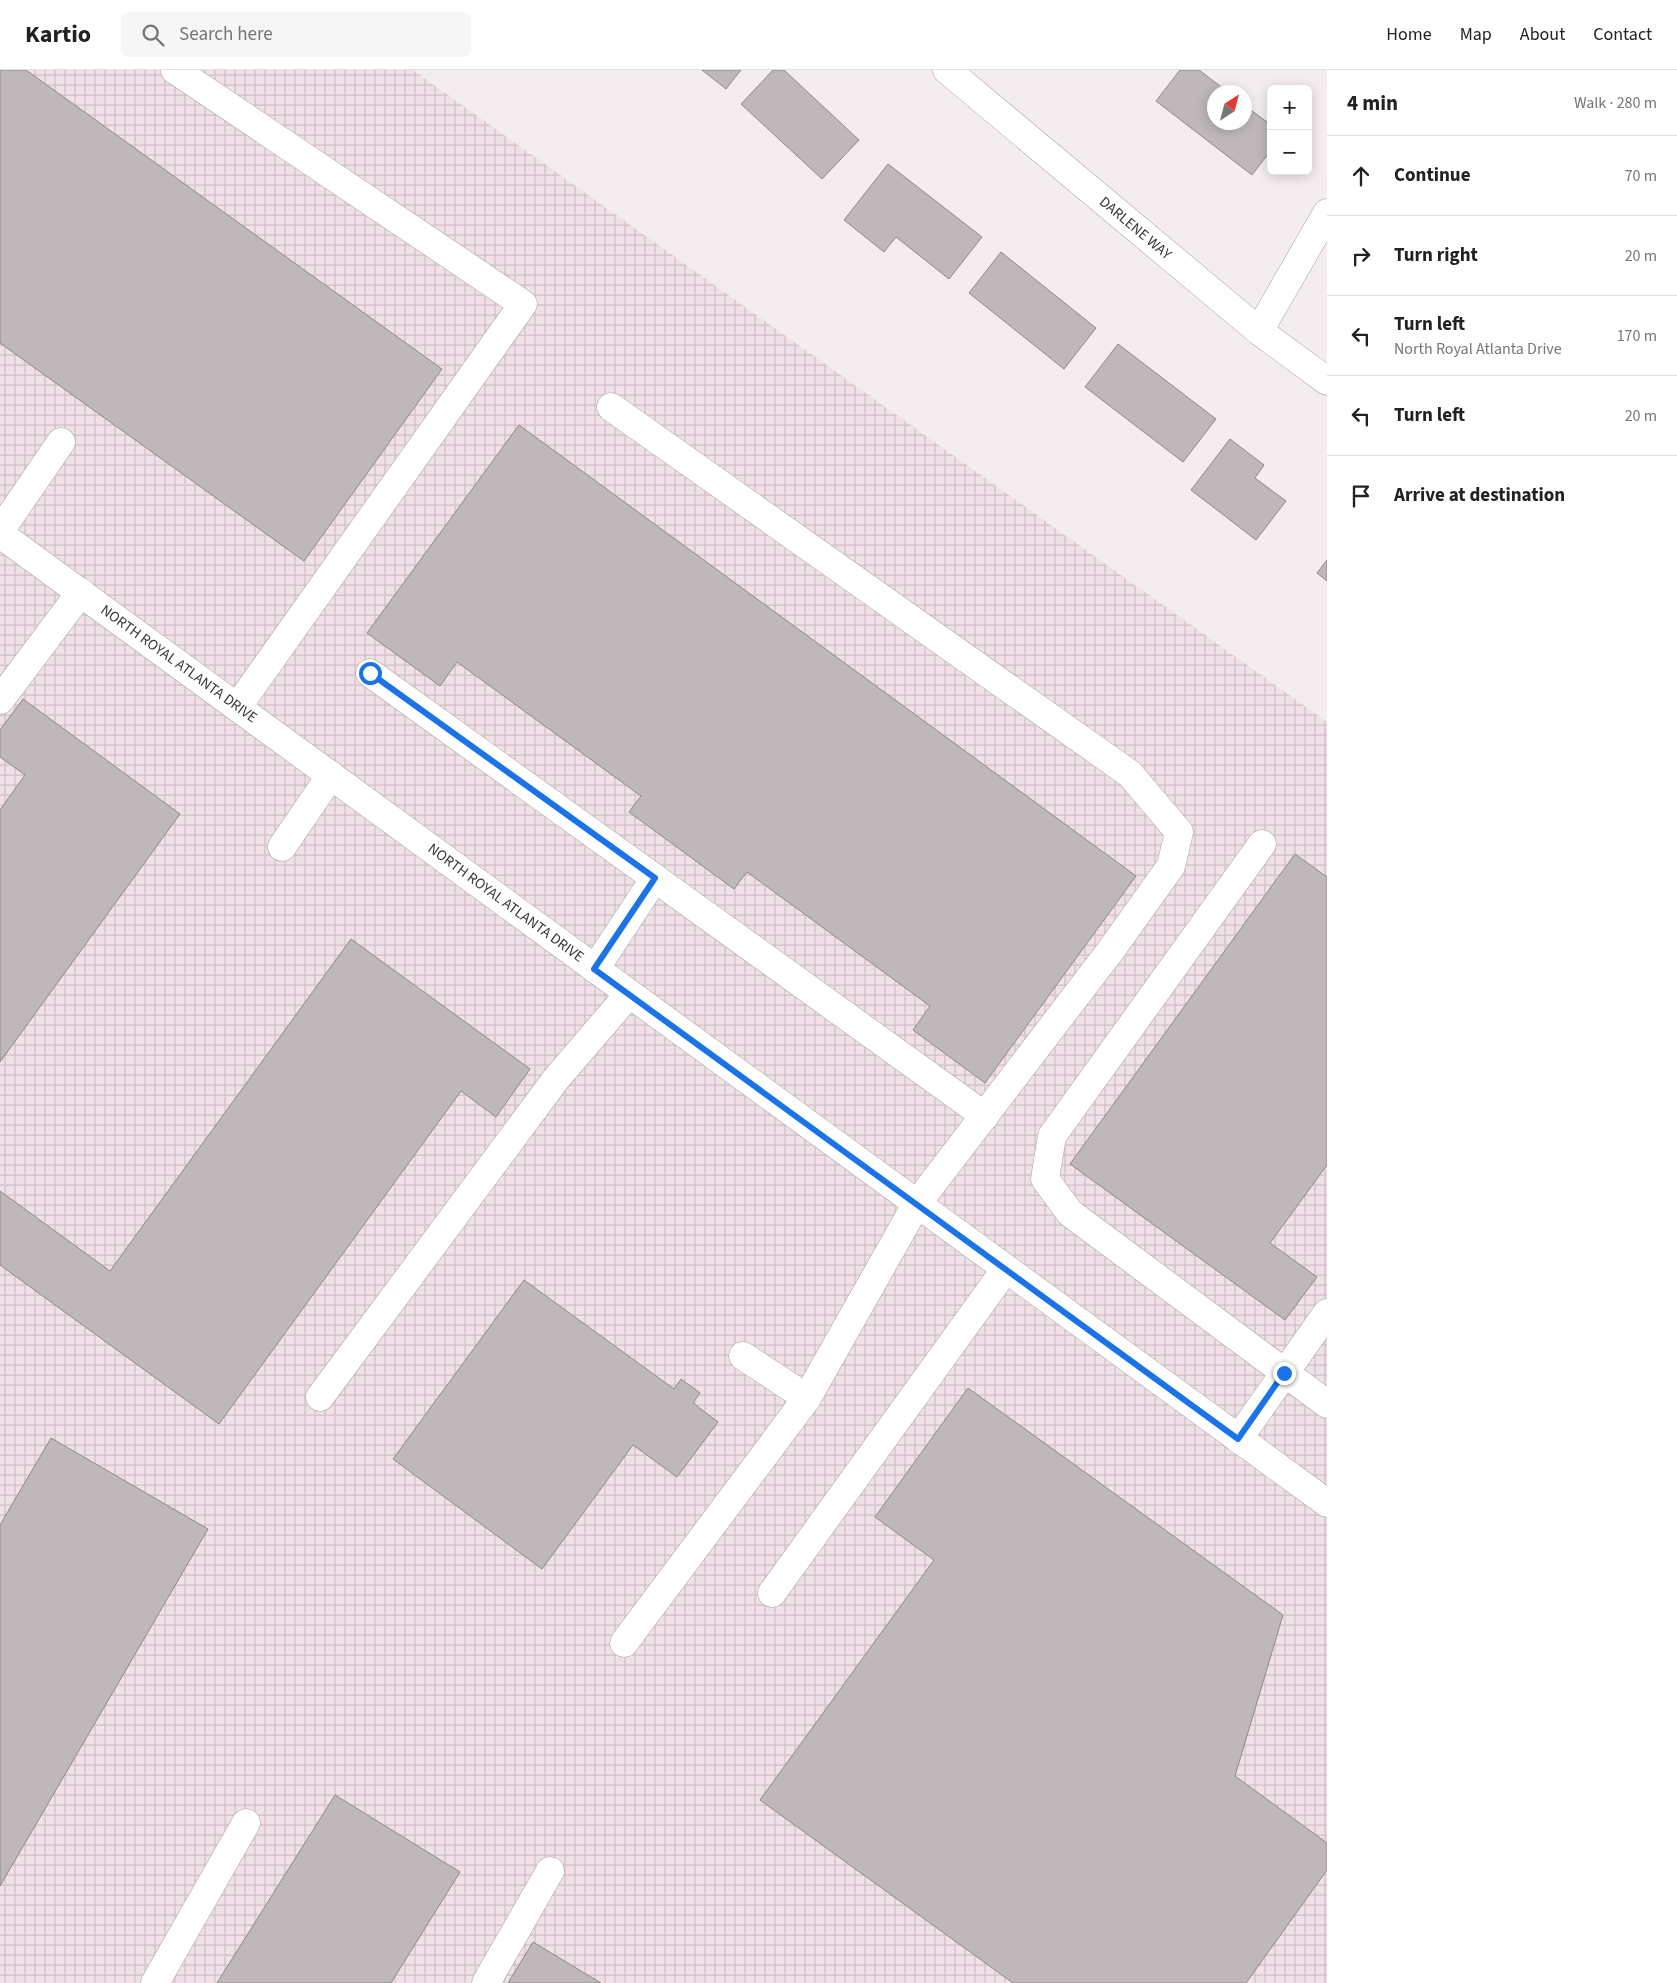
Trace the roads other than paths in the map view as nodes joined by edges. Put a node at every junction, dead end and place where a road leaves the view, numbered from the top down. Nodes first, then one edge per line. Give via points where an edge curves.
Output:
1 (175, 70) edge
2 (948, 70) edge
3 (1327, 213) edge
4 (1259, 331) junction
5 (1327, 381) edge
6 (611, 406) dead end
7 (61, 442) dead end
8 (0, 533) edge
9 (81, 592) junction
10 (370, 673) dead end
11 (0, 700) edge
12 (238, 706) junction
13 (331, 775) junction
14 (1262, 844) dead end
15 (282, 847) dead end
16 (655, 878) junction
17 (594, 969) junction
18 (629, 994) junction
19 (984, 1116) junction
20 (916, 1205) junction
21 (1005, 1270) junction
22 (1327, 1313) edge
23 (743, 1356) dead end
24 (1284, 1373) junction
25 (320, 1398) dead end
26 (807, 1398) junction
27 (1327, 1404) edge
28 (1238, 1439) junction
29 (1327, 1503) edge
30 (772, 1593) dead end
31 (624, 1643) dead end
32 (246, 1823) dead end
33 (550, 1871) dead end
34 (155, 1983) edge
35 (486, 1983) edge

1 - 12 street via 523,304
2 - 4 street, DARLENE WAY
3 - 4 street
4 - 5 street, DARLENE WAY
6 - 19 street via 1130,774 1179,832 1171,866 1112,950
7 - 8 street
8 - 9 street, NORTH ROYAL ATLANTA DRIVE
9 - 11 street
9 - 12 street, NORTH ROYAL ATLANTA DRIVE
10 - 16 street
12 - 13 street, NORTH ROYAL ATLANTA DRIVE
13 - 15 street
13 - 17 street, NORTH ROYAL ATLANTA DRIVE
14 - 24 street via 1052,1136 1045,1179 1070,1213
16 - 17 street
16 - 19 street
17 - 18 street, NORTH ROYAL ATLANTA DRIVE
18 - 20 street, NORTH ROYAL ATLANTA DRIVE
18 - 25 street via 556,1079
19 - 20 street
20 - 21 street, NORTH ROYAL ATLANTA DRIVE
20 - 26 street
21 - 28 street, NORTH ROYAL ATLANTA DRIVE
21 - 30 street
22 - 24 street
23 - 26 street
24 - 27 street
24 - 28 street
26 - 31 street
28 - 29 street, NORTH ROYAL ATLANTA DRIVE
32 - 34 street
33 - 35 street

